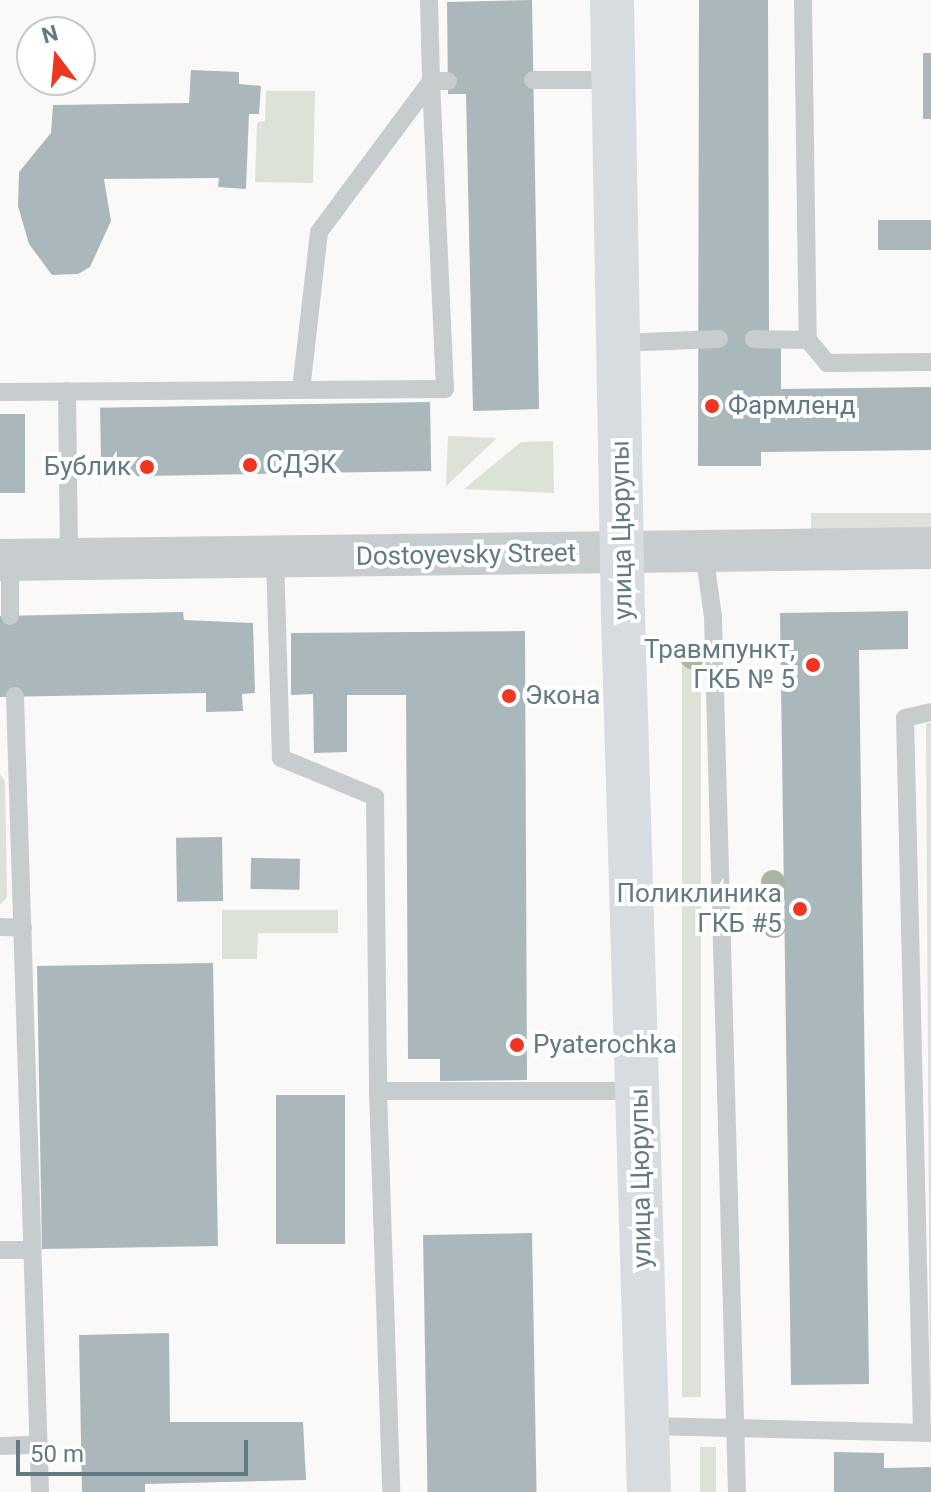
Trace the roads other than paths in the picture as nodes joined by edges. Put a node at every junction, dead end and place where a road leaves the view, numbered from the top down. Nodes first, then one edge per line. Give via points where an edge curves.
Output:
1 (429, 0) edge
2 (612, 0) edge
3 (803, 0) edge
4 (533, 80) dead end
5 (612, 80) junction
6 (440, 81) junction
7 (719, 339) dead end
8 (754, 339) dead end
9 (808, 340) junction
10 (619, 343) junction
11 (931, 362) edge
12 (301, 390) junction
13 (67, 391) junction
14 (0, 392) edge
15 (931, 548) edge
16 (704, 552) junction
17 (623, 554) junction
18 (275, 557) junction
19 (69, 559) junction
20 (5, 560) edge
21 (10, 616) dead end
22 (15, 696) dead end
23 (931, 712) edge
24 (9, 765) edge
25 (0, 927) edge
26 (23, 928) junction
27 (378, 1091) junction
28 (639, 1091) junction
29 (0, 1250) edge
30 (32, 1250) junction
31 (648, 1426) junction
32 (736, 1429) junction
33 (926, 1433) edge
34 (38, 1445) junction
35 (0, 1446) edge
36 (40, 1492) edge
37 (391, 1492) edge
38 (649, 1492) edge
39 (737, 1492) edge

1 - 6 lane
2 - 5 main road, улица Цюрупы
3 - 9 lane
4 - 5 lane
5 - 10 main road, улица Цюрупы
6 - 12 lane via 319,232
6 - 12 lane via 445,389
7 - 10 lane
8 - 9 lane
9 - 11 lane via 827,363
10 - 17 main road, улица Цюрупы
12 - 13 lane
13 - 14 lane
13 - 19 lane
15 - 16 street, Dostoyevsky Street
16 - 17 street, Dostoyevsky Street
16 - 32 lane via 713,617
17 - 18 street, Dostoyevsky Street
17 - 28 main road, улица Цюрупы
18 - 19 street, Dostoyevsky Street
18 - 27 lane via 281,758 375,797
19 - 20 street, Dostoyevsky Street
20 - 21 lane
22 - 24 lane
23 - 33 lane via 905,718
24 - 26 lane
25 - 26 lane
26 - 30 lane
27 - 28 lane
27 - 37 lane
28 - 31 main road, улица Цюрупы
29 - 30 lane
30 - 34 lane
31 - 32 lane
31 - 38 main road, улица Цюрупы
32 - 33 lane
32 - 39 lane
34 - 35 lane
34 - 36 lane

